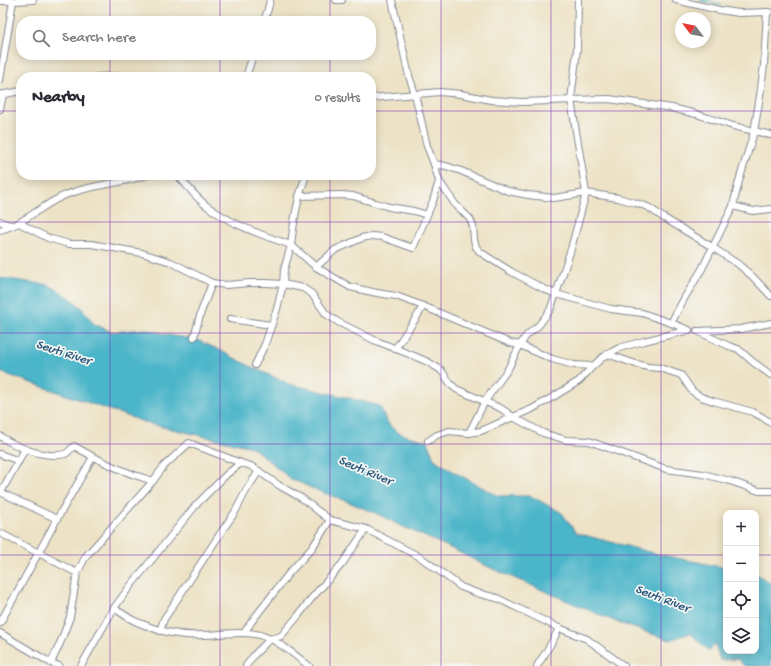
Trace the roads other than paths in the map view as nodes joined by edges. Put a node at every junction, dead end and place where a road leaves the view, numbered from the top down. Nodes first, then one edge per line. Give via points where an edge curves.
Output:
1 (27, 0) edge
2 (33, 0) edge
3 (270, 0) edge
4 (336, 0) edge
5 (342, 0) edge
6 (392, 0) edge
7 (578, 0) edge
8 (676, 0) edge
9 (0, 1) edge
10 (13, 1) junction
11 (769, 12) edge
12 (266, 16) edge
13 (251, 60) edge
14 (248, 72) edge
15 (0, 80) edge
16 (16, 92) edge
17 (1, 94) edge
18 (415, 94) junction
19 (376, 98) edge
20 (571, 100) junction
21 (0, 109) edge
22 (754, 132) junction
23 (771, 135) edge
24 (434, 164) junction
25 (130, 180) edge
26 (182, 180) edge
27 (304, 180) edge
28 (439, 181) junction
29 (586, 193) junction
30 (299, 196) junction
31 (733, 206) junction
32 (771, 209) edge
33 (427, 216) junction
34 (0, 221) edge
35 (17, 224) junction
36 (0, 230) edge
37 (291, 245) junction
38 (712, 247) junction
39 (316, 266) junction
40 (212, 283) junction
41 (283, 284) junction
42 (556, 294) junction
43 (771, 296) edge
44 (423, 306) junction
45 (230, 319) dead end
46 (671, 323) junction
47 (771, 323) edge
48 (271, 325) junction
49 (689, 330) junction
50 (697, 331) junction
51 (194, 337) dead end
52 (520, 345) junction
53 (395, 349) junction
54 (607, 354) junction
55 (255, 365) dead end
56 (593, 366) junction
57 (771, 375) edge
58 (485, 401) junction
59 (513, 417) junction
60 (771, 423) edge
61 (469, 433) junction
62 (0, 436) edge
63 (428, 441) dead end
64 (25, 449) junction
65 (0, 454) edge
66 (93, 457) junction
67 (19, 461) junction
68 (241, 462) junction
69 (259, 472) junction
70 (153, 481) junction
71 (771, 491) edge
72 (0, 492) edge
73 (57, 519) junction
74 (330, 520) junction
75 (366, 529) junction
76 (0, 533) edge
77 (39, 552) junction
78 (77, 573) junction
79 (114, 608) junction
80 (0, 623) edge
81 (559, 628) junction
82 (160, 631) junction
83 (0, 633) edge
84 (244, 633) junction
85 (270, 639) junction
86 (51, 663) junction
87 (59, 666) edge
88 (81, 666) edge
89 (246, 666) edge
90 (309, 666) edge
91 (537, 666) edge
92 (624, 666) edge

1 - 2 street
1 - 10 street
3 - 12 street
4 - 5 street
6 - 18 street
7 - 20 street via 577,50
8 - 11 street via 739,13
9 - 10 street
10 - 15 street
11 - 22 street via 762,85
13 - 14 street
16 - 17 street
17 - 21 street
18 - 19 street
18 - 20 street via 440,92 522,102
18 - 24 street
20 - 22 street via 609,99 672,108
20 - 29 street
22 - 23 street
22 - 31 street
24 - 28 street
24 - 29 street via 446,166 508,191 528,195 554,198
25 - 35 street via 67,194
26 - 37 street via 206,205 222,216 244,228
27 - 30 street
28 - 33 street
28 - 42 street via 455,204 470,219 476,247 480,252 522,278
29 - 38 street via 636,202 648,207
29 - 42 street
30 - 33 street via 353,196
30 - 37 street
31 - 32 street via 753,210
31 - 38 street
33 - 39 street via 413,248 372,236 335,250
34 - 35 street
35 - 36 street
35 - 40 street via 69,244 91,244 142,253 171,262
37 - 39 street
37 - 41 street
38 - 43 street via 738,264
38 - 46 street
39 - 44 street via 350,286 396,296
40 - 41 street
40 - 51 street
41 - 48 street
41 - 53 street via 303,288 312,294 326,314 338,322
42 - 46 street via 642,313
42 - 52 street via 550,310
44 - 52 street
44 - 53 street
45 - 48 street
46 - 49 street
47 - 50 street via 741,329
48 - 55 street
49 - 50 street
49 - 54 street via 619,348
50 - 57 street via 738,349
52 - 56 street via 552,359 574,365
52 - 58 street via 508,369
53 - 58 street via 428,362 441,370 456,389
54 - 56 street
54 - 60 street via 636,364 681,374 692,391 701,397 753,412
56 - 59 street via 573,385
58 - 59 street
58 - 61 street
59 - 61 street via 481,431
59 - 71 street via 544,433 566,440 589,441 666,469 703,474 759,491
61 - 63 street via 449,431 437,434
62 - 64 street
64 - 66 street via 50,455 66,454 74,446
64 - 67 street
65 - 67 street
66 - 70 street
66 - 73 street
67 - 72 street
68 - 69 street
68 - 70 street via 189,443 164,466
68 - 79 street via 196,504
69 - 74 street via 303,499
69 - 82 street via 164,619
70 - 78 street via 94,545
72 - 73 street
73 - 77 street
74 - 75 street
74 - 84 street via 312,548 290,572
75 - 81 street via 420,557 461,587 497,598
75 - 85 street via 342,564 281,636
76 - 77 street
77 - 78 street
77 - 80 street
78 - 86 street via 70,618
79 - 82 street via 136,622
79 - 88 street
81 - 91 street
81 - 92 street via 587,639
82 - 84 street via 188,636
83 - 86 street
84 - 85 street via 262,635
85 - 89 street
85 - 90 street
86 - 87 street

